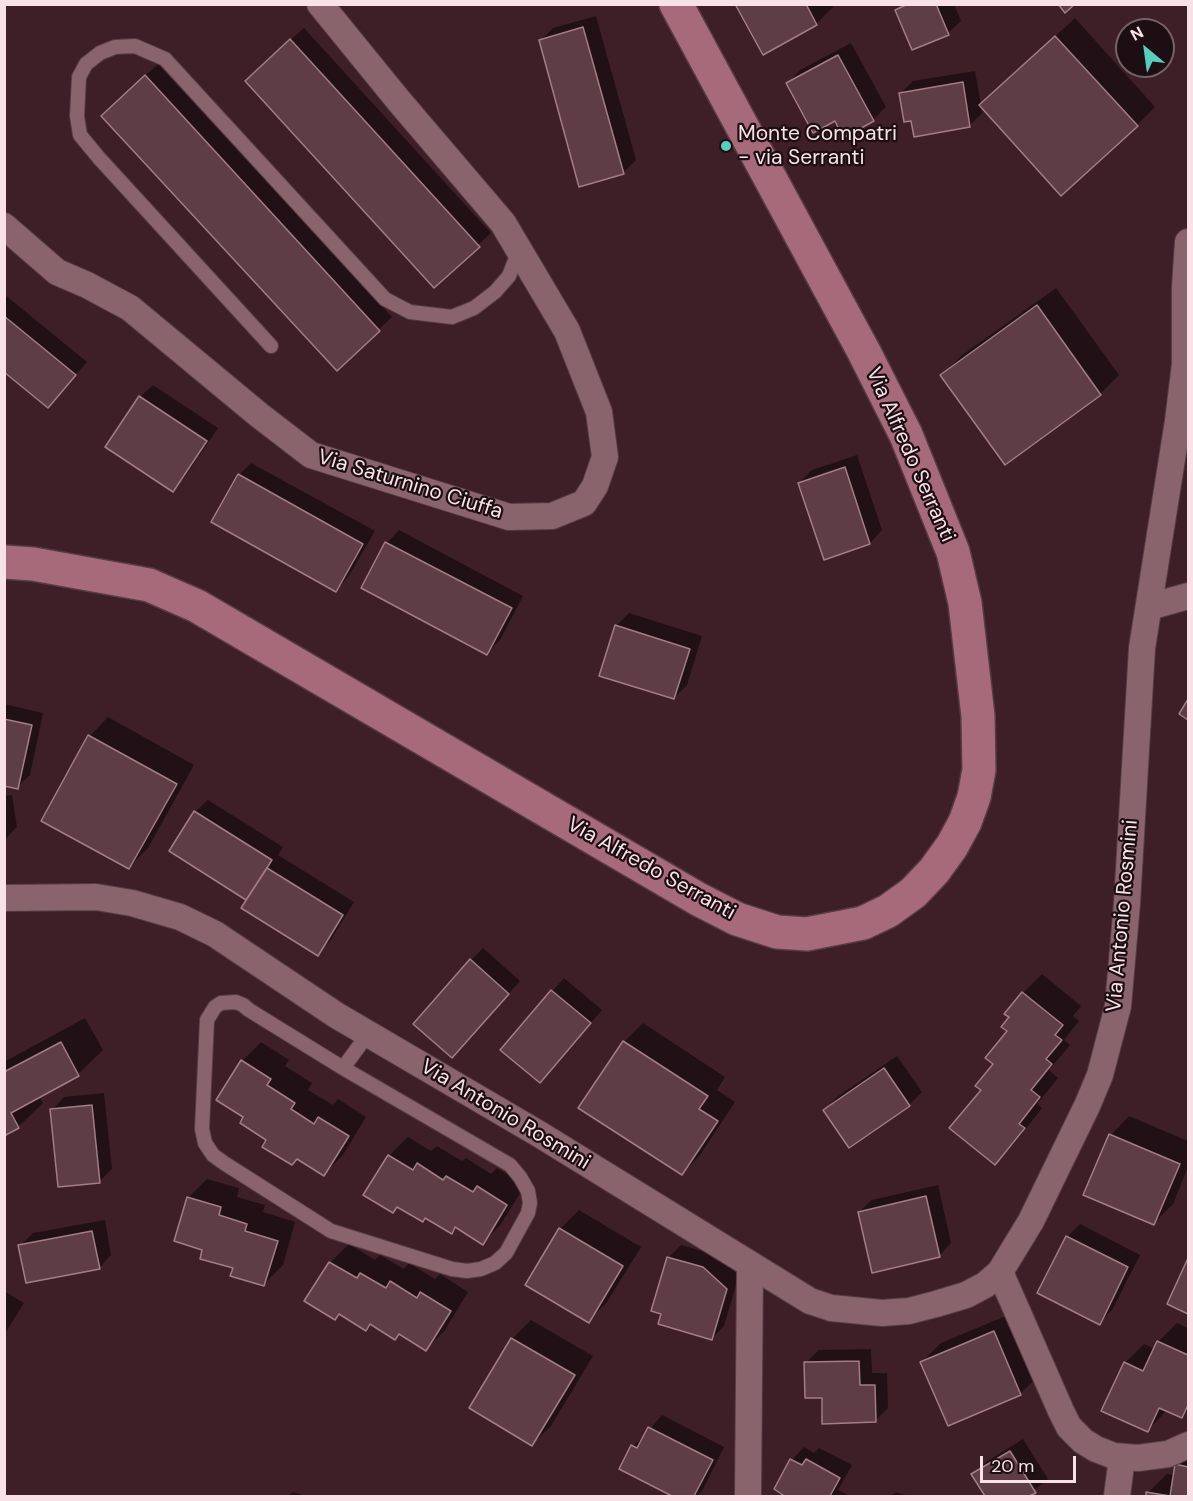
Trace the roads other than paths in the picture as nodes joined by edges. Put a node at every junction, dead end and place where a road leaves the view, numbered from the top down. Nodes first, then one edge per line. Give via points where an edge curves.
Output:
1 (320, 4) edge
2 (676, 4) edge
3 (4, 226) edge
4 (516, 242) junction
5 (1188, 242) edge
6 (271, 346) dead end
7 (4, 562) edge
8 (1188, 596) edge
9 (1149, 607) junction
10 (4, 898) edge
11 (368, 1034) junction
12 (343, 1068) junction
13 (750, 1265) junction
14 (1000, 1272) junction
15 (1188, 1445) edge
16 (1122, 1457) junction
17 (748, 1497) edge
18 (1117, 1497) edge

1 - 4 street, Via Saturnino Ciuffa
2 - 7 main road, Via Alfredo Serranti via 906,435 954,552 965,603 978,716 979,770 965,822 934,871 913,893 863,924 807,934 777,932 737,919 197,606 149,585
3 - 4 street, Via Saturnino Ciuffa via 57,272 130,308 311,455 509,517 552,516 584,503 605,457 599,412 567,331
4 - 6 lane via 516,258 509,276 474,309 452,317 410,312 385,299 165,59 135,46 100,53 86,64 79,77 80,135
5 - 9 street, Via Antonio Rosmini via 1185,364
8 - 9 street
9 - 14 street, Via Antonio Rosmini via 1139,690 1118,1006 1100,1075 1087,1106 1031,1221
10 - 11 street, Via Antonio Rosmini via 96,897 180,917 215,934
11 - 12 lane
11 - 13 street, Via Antonio Rosmini
12 - 12 lane via 510,1165 520,1177 528,1191 528,1213 506,1253 495,1263 482,1269 452,1269 331,1231 213,1155 202,1129 207,1020 215,1007 221,1003 243,1005
13 - 14 street, Via Antonio Rosmini via 810,1301 831,1308 882,1313 909,1311 966,1295
13 - 17 street
14 - 16 street via 1069,1427 1096,1449
15 - 16 street via 1161,1455
16 - 18 street

